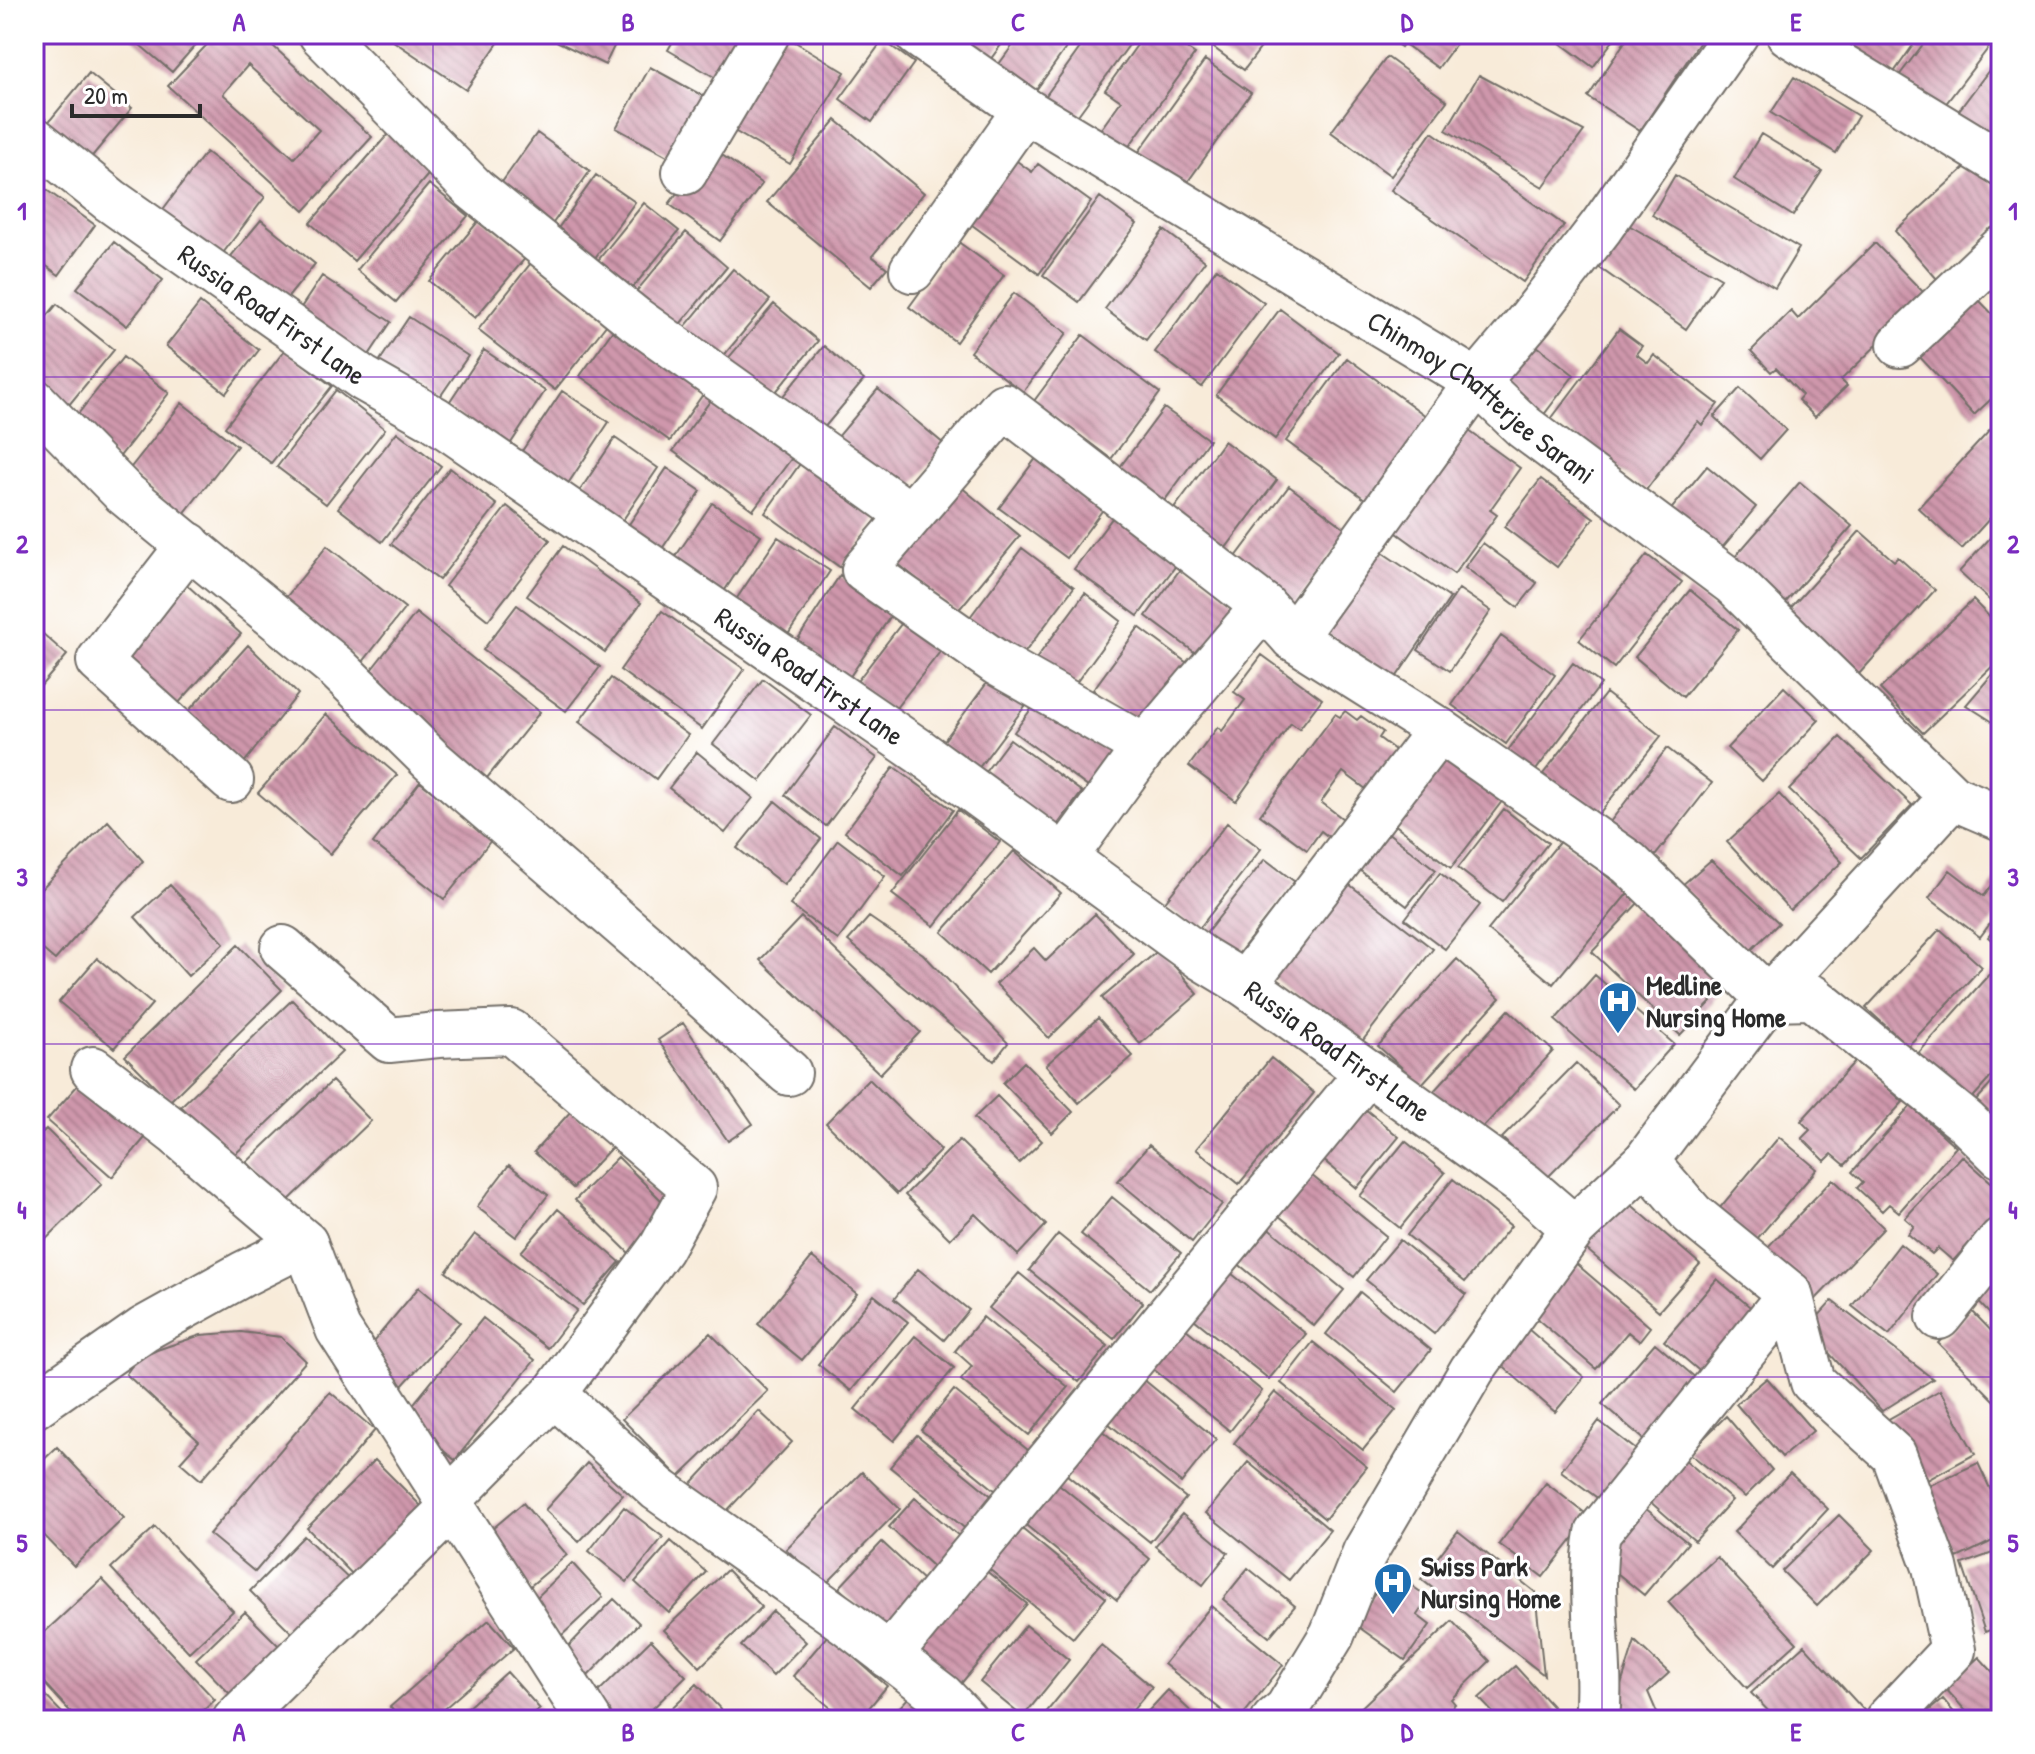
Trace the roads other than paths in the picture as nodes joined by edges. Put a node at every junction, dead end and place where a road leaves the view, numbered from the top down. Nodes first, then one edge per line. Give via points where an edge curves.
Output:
1 (321, 34) edge
2 (767, 34) edge
3 (917, 34) edge
4 (1736, 34) edge
5 (1789, 34) edge
6 (1025, 110) junction
7 (34, 139) edge
8 (2001, 163) edge
9 (685, 172) dead end
10 (2001, 249) edge
11 (912, 270) dead end
12 (1900, 345) dead end
13 (1477, 382) junction
14 (34, 401) edge
15 (910, 515) junction
16 (189, 545) junction
17 (1264, 606) junction
18 (1293, 638) junction
19 (1439, 730) junction
20 (1145, 747) junction
21 (231, 780) dead end
22 (1952, 797) junction
23 (2001, 818) edge
24 (1065, 857) junction
25 (283, 948) dead end
26 (1245, 984) junction
27 (1768, 998) junction
28 (93, 1069) dead end
29 (1368, 1072) junction
30 (789, 1073) dead end
31 (2001, 1156) edge
32 (1646, 1161) junction
33 (1574, 1228) junction
34 (2001, 1240) edge
35 (305, 1243) junction
36 (1790, 1294) junction
37 (1939, 1317) dead end
38 (554, 1394) junction
39 (34, 1406) edge
40 (449, 1505) junction
41 (889, 1656) junction
42 (1286, 1716) edge
43 (235, 1720) edge
44 (589, 1720) edge
45 (965, 1720) edge
46 (1597, 1720) edge
47 (1887, 1720) edge

1 - 15 street via 474,189 635,319
2 - 9 street
3 - 6 street, Chinmoy Chatterjee Sarani
4 - 13 street via 1601,227
5 - 8 street
6 - 11 street
6 - 13 street, Chinmoy Chatterjee Sarani
7 - 24 street, Russia Road First Lane via 110,200 364,379 435,419
10 - 12 street
13 - 18 street
13 - 22 street, Chinmoy Chatterjee Sarani via 1524,427 1733,583
14 - 16 street via 124,493
15 - 17 street via 1004,406
15 - 20 street via 864,570 997,663
16 - 21 street via 99,661
16 - 30 street via 336,667 431,760
17 - 18 street
17 - 20 street
18 - 19 street
19 - 26 street
19 - 27 street via 1629,863
20 - 24 street
22 - 23 street, Chinmoy Chatterjee Sarani
22 - 27 street
24 - 26 street, Russia Road First Lane
25 - 38 street via 389,1040 511,1032 694,1188 661,1248
26 - 29 street, Russia Road First Lane
27 - 31 street via 1812,997
27 - 32 street
28 - 35 street
29 - 33 street, Russia Road First Lane via 1523,1184
29 - 41 street
32 - 33 street
32 - 36 street via 1692,1214
33 - 42 street via 1472,1370 1365,1552 1332,1635
34 - 37 street
35 - 39 street via 144,1329
35 - 40 street via 338,1329
36 - 46 street via 1598,1533 1592,1562 1599,1656
36 - 47 street via 1813,1382 1894,1455 1935,1567 1953,1650
38 - 40 street
38 - 41 street via 658,1489
40 - 43 street
40 - 44 street
41 - 45 street

